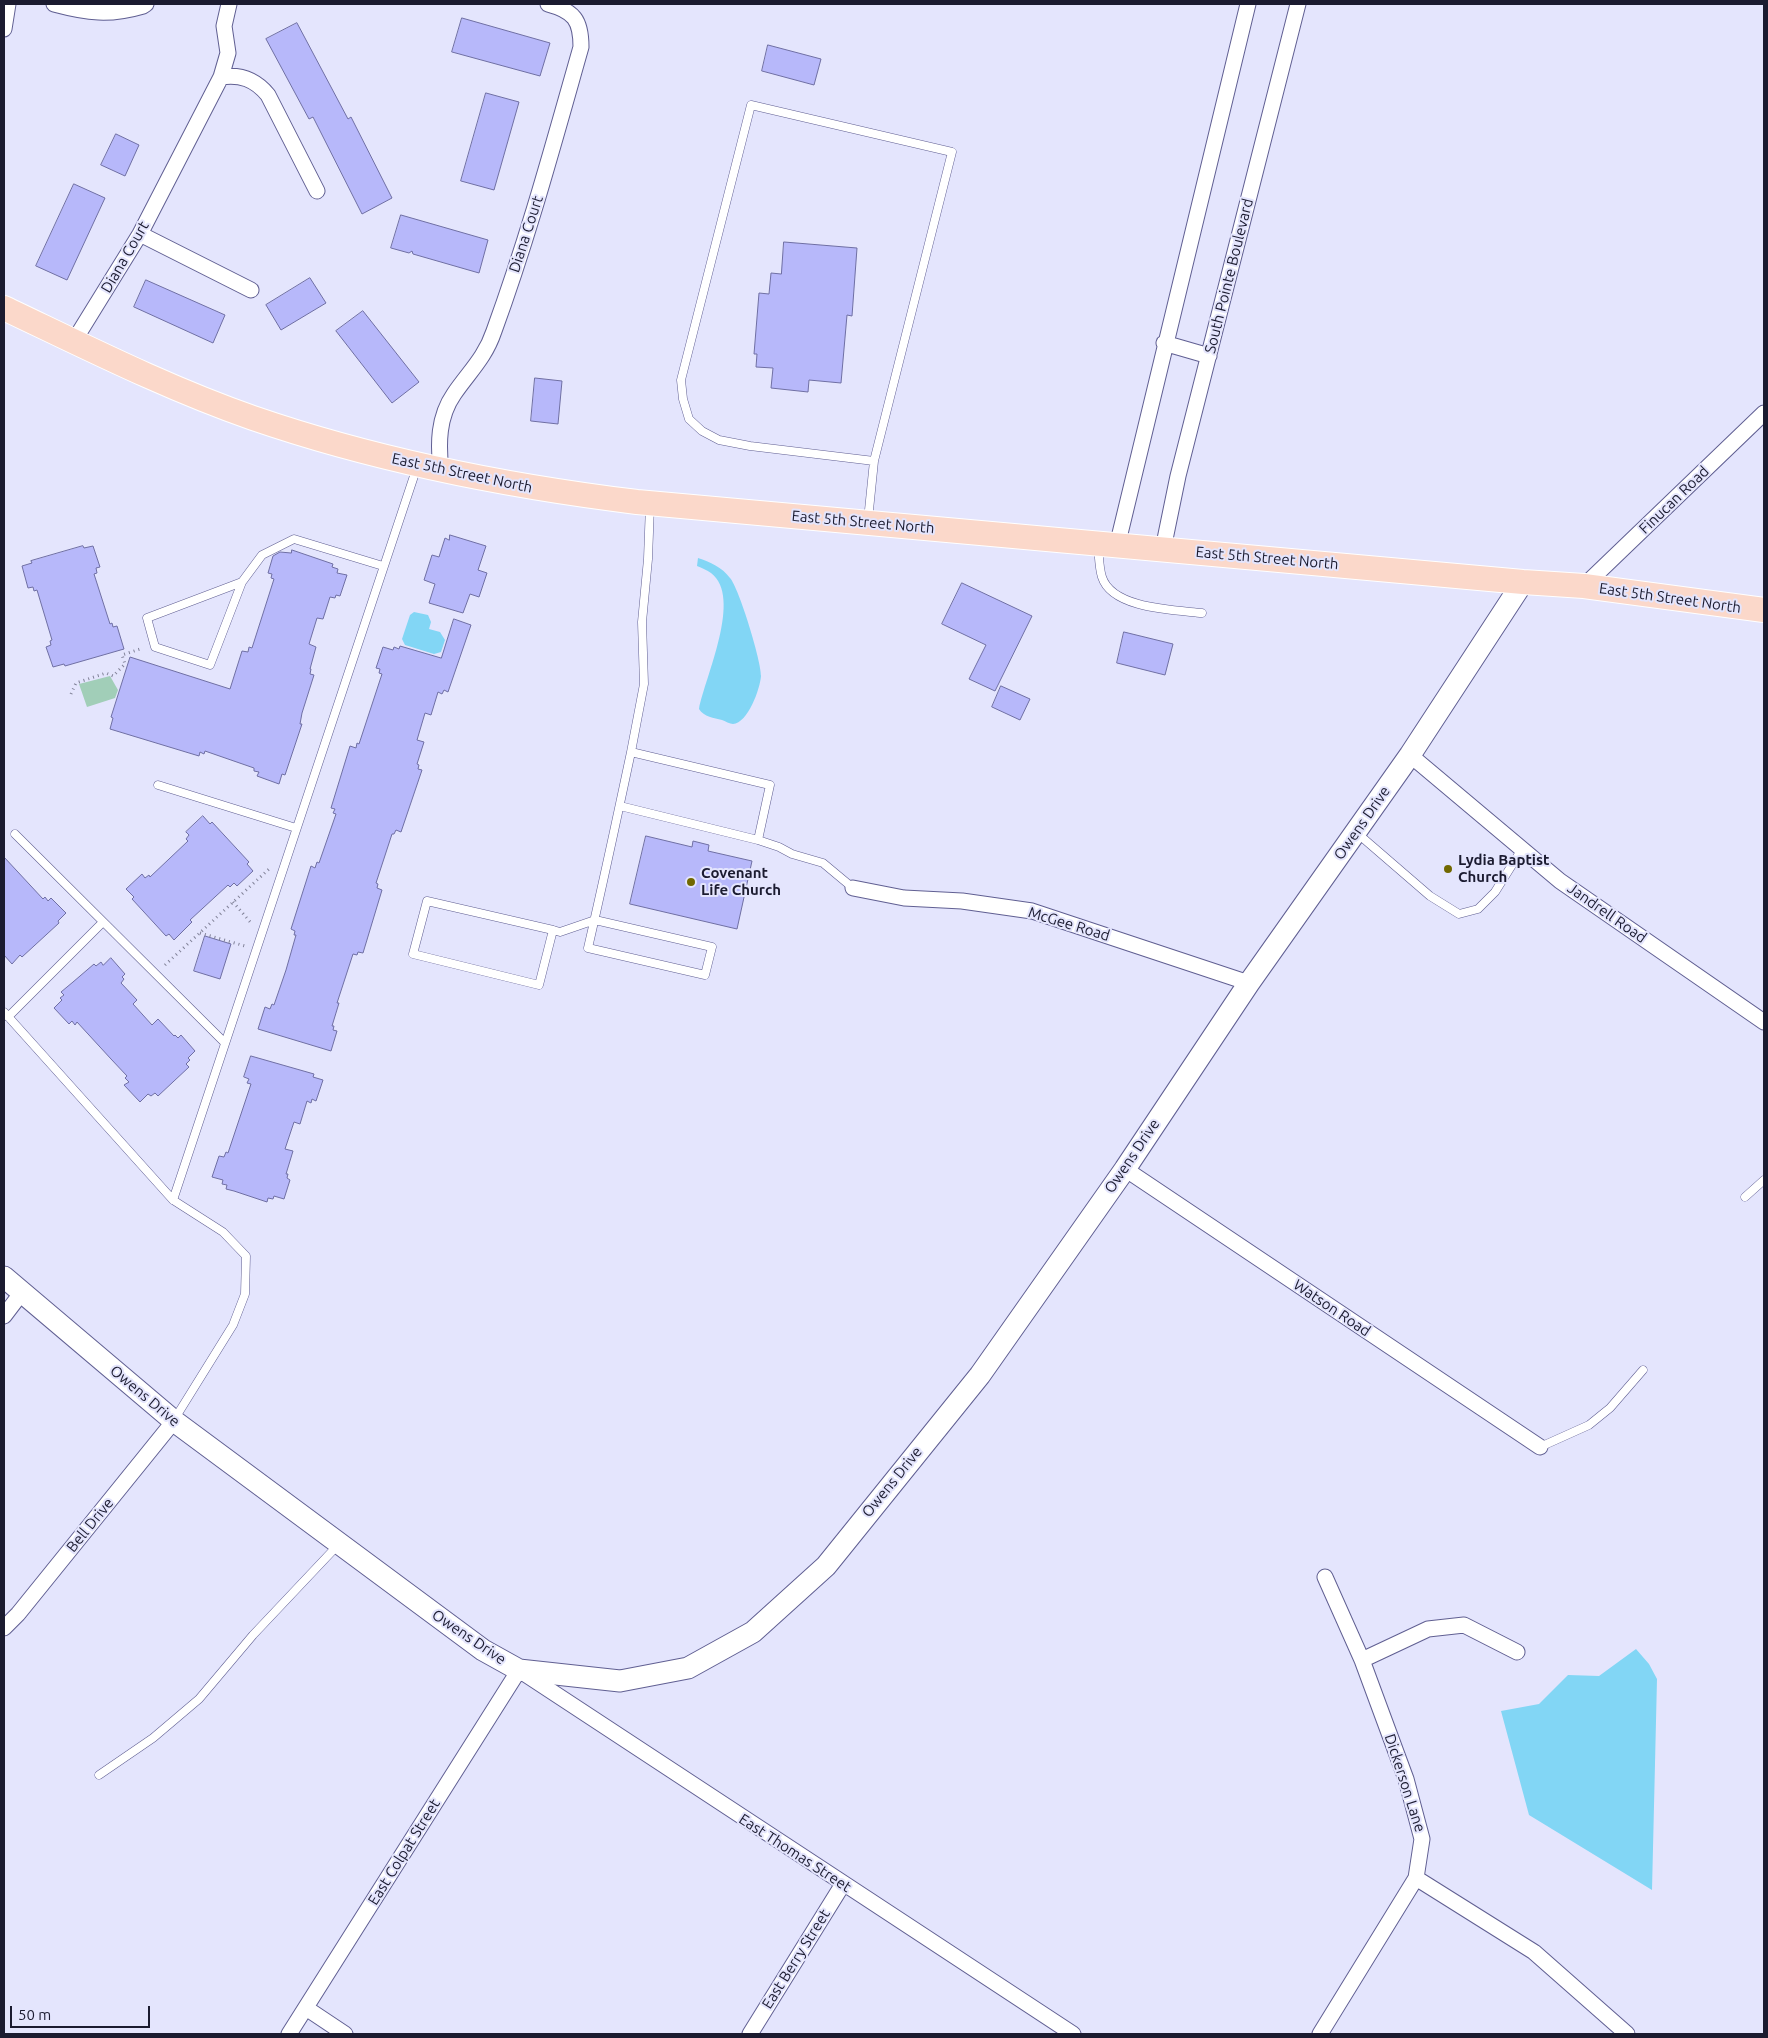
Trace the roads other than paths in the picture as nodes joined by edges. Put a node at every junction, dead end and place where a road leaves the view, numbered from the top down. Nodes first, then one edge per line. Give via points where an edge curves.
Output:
1 (8, 4) edge
2 (54, 4) edge
3 (146, 4) edge
4 (229, 4) edge
5 (548, 4) edge
6 (1248, 4) edge
7 (1298, 4) edge
8 (4, 29) edge
9 (221, 77) junction
10 (317, 192) dead end
11 (140, 234) junction
12 (251, 290) dead end
13 (4, 308) edge
14 (74, 341) junction
15 (1164, 343) junction
16 (1210, 356) junction
17 (1764, 413) edge
18 (874, 461) junction
19 (418, 465) junction
20 (441, 471) junction
21 (650, 503) junction
22 (868, 522) junction
23 (1107, 545) junction
24 (1163, 549) junction
25 (383, 566) junction
26 (242, 582) junction
27 (1523, 582) junction
28 (1584, 586) junction
29 (1758, 609) edge
30 (1202, 614) dead end
31 (631, 752) junction
32 (1410, 755) junction
33 (158, 785) dead end
34 (620, 806) junction
35 (296, 828) junction
36 (1356, 832) junction
37 (16, 834) dead end
38 (758, 840) junction
39 (1522, 849) junction
40 (853, 888) joint
41 (594, 920) junction
42 (104, 922) junction
43 (553, 930) junction
44 (1249, 983) junction
45 (6, 1015) edge
46 (1764, 1022) edge
47 (224, 1043) junction
48 (1125, 1169) junction
49 (1764, 1180) edge
50 (1745, 1197) dead end
51 (173, 1200) junction
52 (4, 1277) edge
53 (23, 1291) junction
54 (4, 1316) edge
55 (1642, 1370) dead end
56 (174, 1421) junction
57 (1540, 1447) joint
58 (340, 1544) junction
59 (1324, 1577) dead end
60 (4, 1628) edge
61 (1517, 1652) dead end
62 (1362, 1660) junction
63 (519, 1670) junction
64 (99, 1775) dead end
65 (1416, 1878) junction
66 (843, 1884) junction
67 (306, 2008) junction
68 (289, 2034) edge
69 (345, 2034) edge
70 (750, 2034) edge
71 (1073, 2034) edge
72 (1320, 2034) edge
73 (1627, 2034) edge

1 - 8 street
2 - 3 street via 113,14
4 - 9 street, Diana Court via 224,26 228,53
5 - 20 street, Diana Court via 565,9 573,16 581,35 581,48 538,197 494,332 442,417 438,448
6 - 15 street
7 - 16 street, South Pointe Boulevard
9 - 10 street via 242,77 261,86 268,94
9 - 11 street, Diana Court
11 - 12 street
11 - 14 street, Diana Court
13 - 14 main road, East 5th Street North
14 - 19 main road, East 5th Street North via 141,373 252,417
15 - 16 street
15 - 23 street
16 - 24 street, South Pointe Boulevard via 1178,476
17 - 28 street, Finucan Road
18 - 18 lane via 952,152 751,105 681,380 689,419 702,432 720,440
18 - 22 lane
19 - 20 main road, East 5th Street North
19 - 25 lane
20 - 21 main road, East 5th Street North via 547,491
21 - 22 main road, East 5th Street North
21 - 31 lane via 642,622 644,684
22 - 23 main road, East 5th Street North
23 - 24 main road, East 5th Street North
23 - 30 lane via 1102,577 1120,597 1142,605
24 - 27 main road, East 5th Street North
25 - 26 lane via 294,539 262,555
25 - 35 lane
26 - 26 lane via 147,618 156,647 210,665
27 - 28 main road, East 5th Street North
27 - 32 street, Owens Drive
28 - 29 main road, East 5th Street North
31 - 34 lane
31 - 38 lane via 770,785
32 - 36 street, Owens Drive
32 - 39 street, Jandrell Road
33 - 35 lane
34 - 38 lane
34 - 41 lane
35 - 47 lane
36 - 39 lane via 1430,896 1459,914 1478,909 1496,892
36 - 44 street, Owens Drive
37 - 42 lane
38 - 40 lane via 823,863
39 - 46 street, Jandrell Road via 1560,881
40 - 44 street, McGee Road via 904,898 962,901 1032,911
41 - 41 lane via 588,948 705,975 712,947
41 - 43 lane via 560,932
42 - 45 lane
42 - 47 lane
43 - 43 lane via 427,901 413,954 539,985
44 - 48 street, Owens Drive
45 - 51 lane
47 - 51 lane
48 - 57 street, Watson Road
48 - 63 street, Owens Drive via 980,1375 826,1566 753,1632 688,1668 620,1681
49 - 50 lane
51 - 56 lane via 223,1232 246,1256 245,1294 233,1325
52 - 53 street, Owens Drive
53 - 54 street
53 - 56 street, Owens Drive
55 - 57 lane via 1610,1408 1589,1425
56 - 58 street, Owens Drive
56 - 60 street, Bell Drive
58 - 63 street, Owens Drive via 483,1650
58 - 64 lane via 253,1635 199,1699 153,1738
59 - 62 street, Dickerson Lane
61 - 62 street via 1464,1625 1428,1629
62 - 65 street, Dickerson Lane via 1406,1779 1422,1839
63 - 66 street, East Thomas Street
63 - 67 street, East Colpat Street
65 - 72 street, Dickerson Lane
65 - 73 street via 1534,1952
66 - 70 street, East Berry Street
66 - 71 street, East Thomas Street
67 - 68 street, East Colpat Street
67 - 69 street

